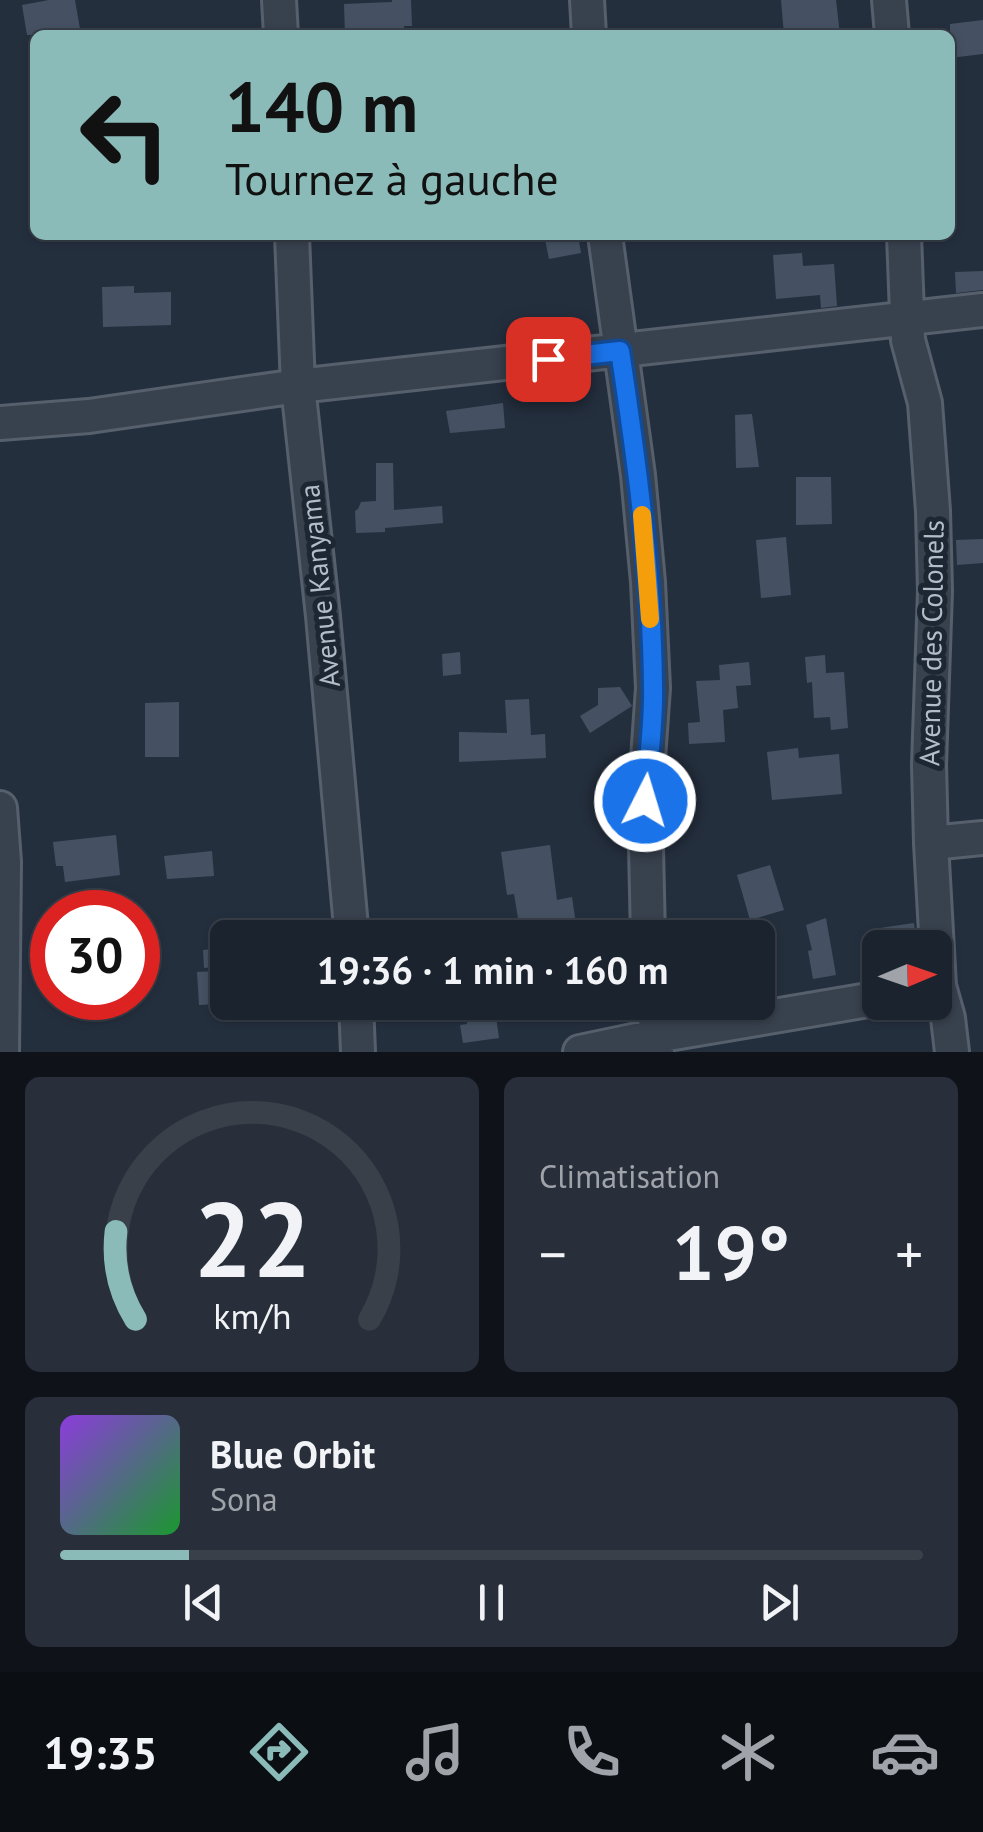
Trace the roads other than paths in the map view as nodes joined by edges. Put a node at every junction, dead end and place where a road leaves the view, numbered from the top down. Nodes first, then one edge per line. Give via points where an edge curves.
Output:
1 (278, 0) edge
2 (587, 0) edge
3 (890, 0) edge
4 (281, 30) edge
5 (589, 30) edge
6 (892, 30) edge
7 (292, 240) edge
8 (606, 240) edge
9 (904, 240) edge
10 (983, 310) edge
11 (907, 320) junction
12 (620, 351) junction
13 (298, 386) junction
14 (0, 424) edge
15 (0, 808) edge
16 (983, 838) edge
17 (931, 843) junction
18 (350, 920) edge
19 (648, 920) edge
20 (935, 930) edge
21 (862, 1002) edge
22 (357, 1020) edge
23 (948, 1020) edge
24 (657, 1044) edge
25 (2, 1052) edge
26 (358, 1052) edge
27 (580, 1052) edge
28 (952, 1052) edge

1 - 4 street
2 - 5 street
3 - 6 street
7 - 13 street, Avenue Kanyama
8 - 12 street
9 - 11 street, Avenue des Colonels
10 - 11 street
11 - 12 street
11 - 17 street, Avenue des Colonels via 924,402 934,510
12 - 13 street
12 - 19 street via 638,474 654,688 645,801
13 - 14 street
13 - 18 street, Avenue Kanyama
15 - 25 street
16 - 17 street
17 - 20 street, Avenue des Colonels
21 - 24 street
22 - 26 street
23 - 28 street, Avenue des Colonels
24 - 27 street

